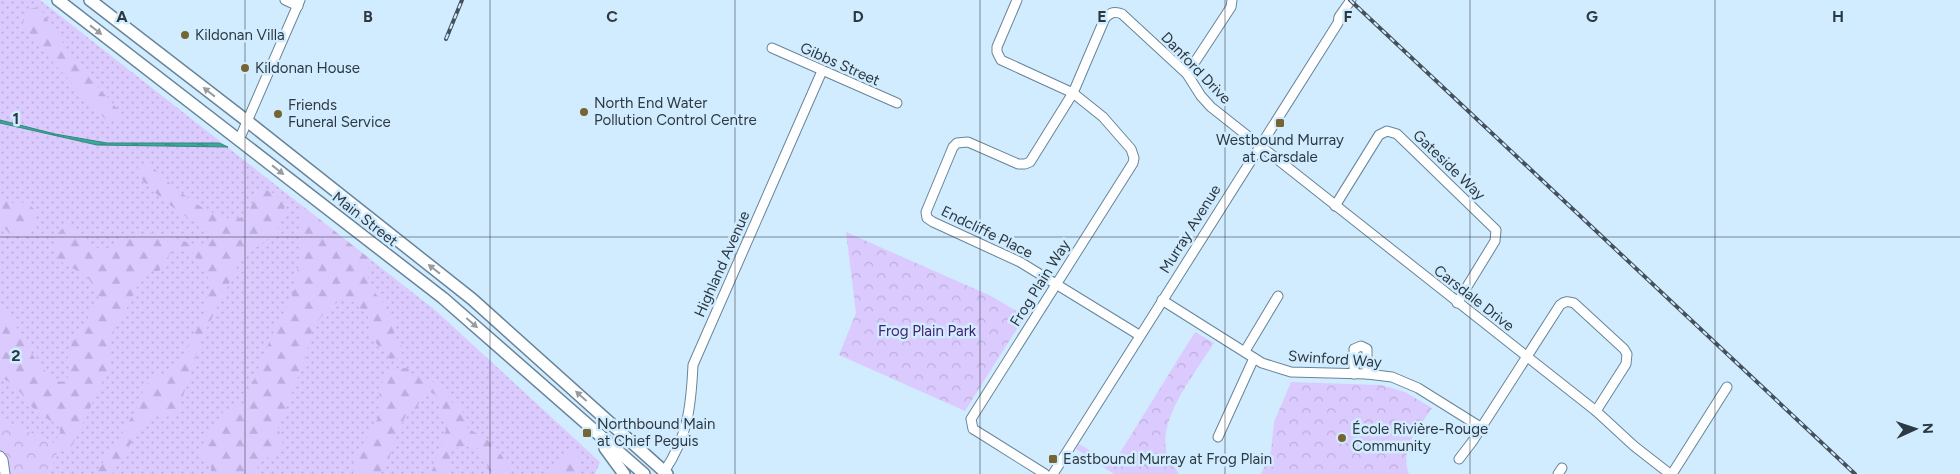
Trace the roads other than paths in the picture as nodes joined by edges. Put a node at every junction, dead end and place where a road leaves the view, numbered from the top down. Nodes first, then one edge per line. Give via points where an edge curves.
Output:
1 (58, 0) edge
2 (90, 0) edge
3 (285, 0) edge
4 (1018, 0) edge
5 (1232, 0) edge
6 (1351, 0) edge
7 (299, 3) edge
8 (128, 29) junction
9 (118, 47) junction
10 (772, 48) dead end
11 (822, 71) junction
12 (1187, 74) junction
13 (1073, 92) junction
14 (897, 103) dead end
15 (247, 122) junction
16 (239, 140) junction
17 (1259, 146) junction
18 (1335, 206) junction
19 (1056, 284) junction
20 (1278, 296) dead end
21 (1162, 300) junction
22 (1457, 302) junction
23 (1139, 336) junction
24 (1245, 351) junction
25 (1254, 358) junction
26 (1526, 358) junction
27 (1354, 374) junction
28 (1367, 374) junction
29 (1727, 387) dead end
30 (1596, 412) junction
31 (1482, 428) junction
32 (594, 432) junction
33 (1218, 437) dead end
34 (0, 456) edge
35 (1459, 459) dead end
36 (665, 473) edge
37 (5, 474) edge
38 (624, 474) edge
39 (644, 474) edge
40 (1045, 474) edge
41 (1053, 474) edge
42 (1671, 474) edge

1 -> 9 main road, Main Street
2 - 8 main road, Main Street
3 - 7 street
4 - 13 street via 997,47 998,56
5 - 12 street via 1231,7
6 - 17 street, Murray Avenue
7 - 15 street
8 - 9 main road
15 -> 8 main road, Main Street
9 - 16 main road, Main Street
10 - 11 street, Gibbs Street
11 - 14 street, Gibbs Street
11 - 36 street, Highland Avenue via 692,365 684,436
12 - 13 street, Danford Drive via 1117,12 1106,18
12 - 17 street, Danford Drive via 1211,107
13 - 19 street, Frog Plain Way via 1103,117 1131,149 1134,158
13 - 19 street, Endcliffe Place via 1030,162 1018,164 968,142 957,143 926,212 927,218 933,222 1020,262
15 - 16 street
36 -> 15 main road, Main Street via 472,299
16 -> 32 main road, Main Street via 449,304
17 - 18 street, Carsdale Drive
17 - 21 street, Murray Avenue
18 - 22 street, Carsdale Drive
18 - 22 street, Gateside Way via 1379,135 1387,130 1397,134 1496,230 1495,241
19 - 23 street, Endcliffe Place
19 - 40 street, Frog Plain Way via 971,419 973,429
20 - 24 street
21 - 23 street, Murray Avenue
21 - 24 street, Swinford Way
22 - 26 street, Carsdale Drive
23 - 41 street, Murray Avenue
24 - 25 street, Swinford Way
25 - 27 street, Swinford Way via 1291,372
25 - 33 street
26 - 30 street, Carsdale Drive
26 - 30 street via 1560,305 1570,301 1574,303 1627,354 1626,364
26 - 31 street
27 - 28 street, Swinford Way
27 - 28 street via 1354,349 1361,346 1367,349
28 - 31 street, Swinford Way via 1404,381
29 - 42 street
30 - 42 street, Carsdale Drive
31 - 35 street
32 - 38 main road
32 - 39 main road, Main Street
34 - 37 street

